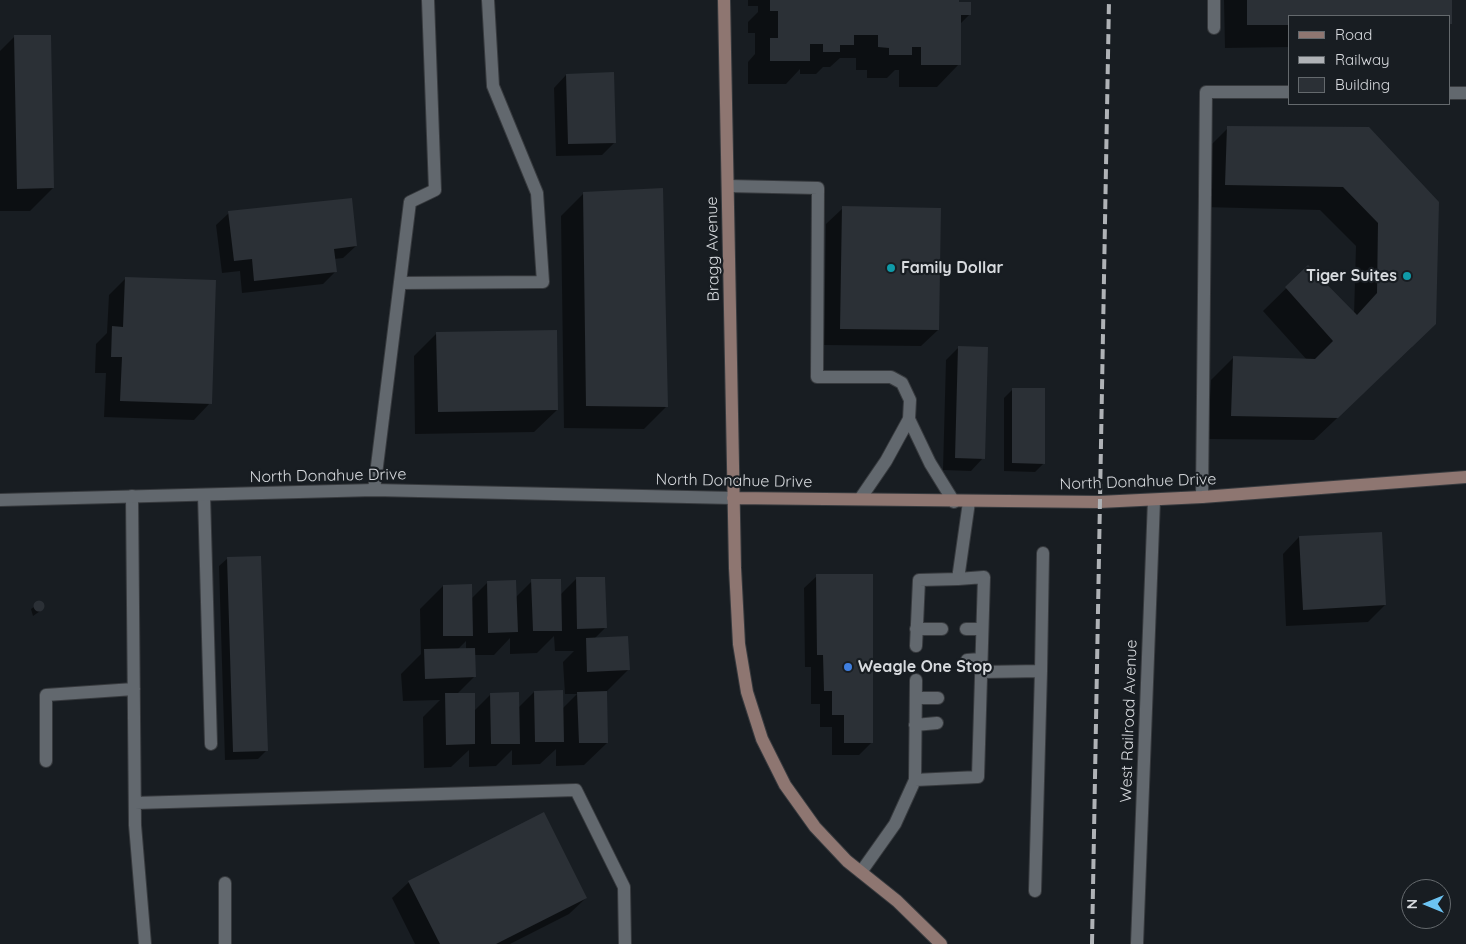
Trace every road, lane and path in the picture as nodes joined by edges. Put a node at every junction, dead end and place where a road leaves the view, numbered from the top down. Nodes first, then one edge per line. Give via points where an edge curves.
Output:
1 (428, 0) edge
2 (488, 0) edge
3 (724, 0) edge
4 (1214, 0) edge
5 (1214, 28) dead end
6 (1288, 92) edge
7 (1451, 93) edge
8 (1466, 93) edge
9 (728, 186) junction
10 (400, 283) junction
11 (909, 419) junction
12 (1466, 478) edge
13 (374, 490) junction
14 (204, 494) junction
15 (132, 496) junction
16 (1202, 497) junction
17 (733, 498) junction
18 (860, 499) junction
19 (0, 500) edge
20 (1154, 500) junction
21 (954, 502) junction
22 (969, 502) junction
23 (1043, 553) dead end
24 (958, 579) junction
25 (916, 628) junction
26 (966, 628) dead end
27 (942, 629) dead end
28 (982, 629) junction
29 (916, 646) dead end
30 (967, 660) dead end
31 (981, 666) junction
32 (1041, 671) junction
33 (916, 680) dead end
34 (134, 689) junction
35 (916, 698) junction
36 (938, 698) dead end
37 (937, 723) dead end
38 (916, 725) junction
39 (211, 744) dead end
40 (46, 762) dead end
41 (916, 780) junction
42 (134, 803) junction
43 (861, 872) junction
44 (225, 883) dead end
45 (1034, 891) dead end
46 (146, 944) edge
47 (225, 944) edge
48 (625, 944) edge
49 (941, 944) edge
50 (1138, 944) edge

1 - 10 street via 434,190 410,202
2 - 10 street via 492,86 537,193 543,282
3 - 9 main road, Bragg Avenue
4 - 5 street
6 - 16 street via 1206,92
7 - 8 street
9 - 11 street via 818,188 817,377 891,377 902,383 910,400
9 - 17 main road, Bragg Avenue
10 - 13 street
11 - 18 street
11 - 21 street via 930,464
12 - 16 main road, North Donahue Drive
13 - 14 street, North Donahue Drive
13 - 17 street, North Donahue Drive
14 - 15 street, North Donahue Drive
14 - 39 street
15 - 19 street, North Donahue Drive
15 - 34 street
16 - 20 main road, North Donahue Drive
17 - 18 main road, North Donahue Drive
17 - 43 main road, Bragg Avenue via 739,644 747,692 762,739 785,785 815,827
18 - 21 main road, North Donahue Drive
20 - 22 main road, North Donahue Drive
20 - 50 street, West Railroad Avenue
21 - 22 main road, North Donahue Drive
22 - 24 street
23 - 32 street
24 - 25 street via 919,580
24 - 28 street via 984,577
25 - 27 street
25 - 29 street
26 - 28 street
28 - 31 street
30 - 31 street
31 - 32 street
31 - 41 street via 973,697 978,777
32 - 45 street
33 - 35 street
34 - 40 street via 46,695
34 - 42 street
35 - 36 street
35 - 38 street
37 - 38 street
38 - 41 street
41 - 43 street via 895,824
42 - 46 street
42 - 48 street via 576,790 624,887
43 - 49 main road, Bragg Avenue via 897,900
44 - 47 street

